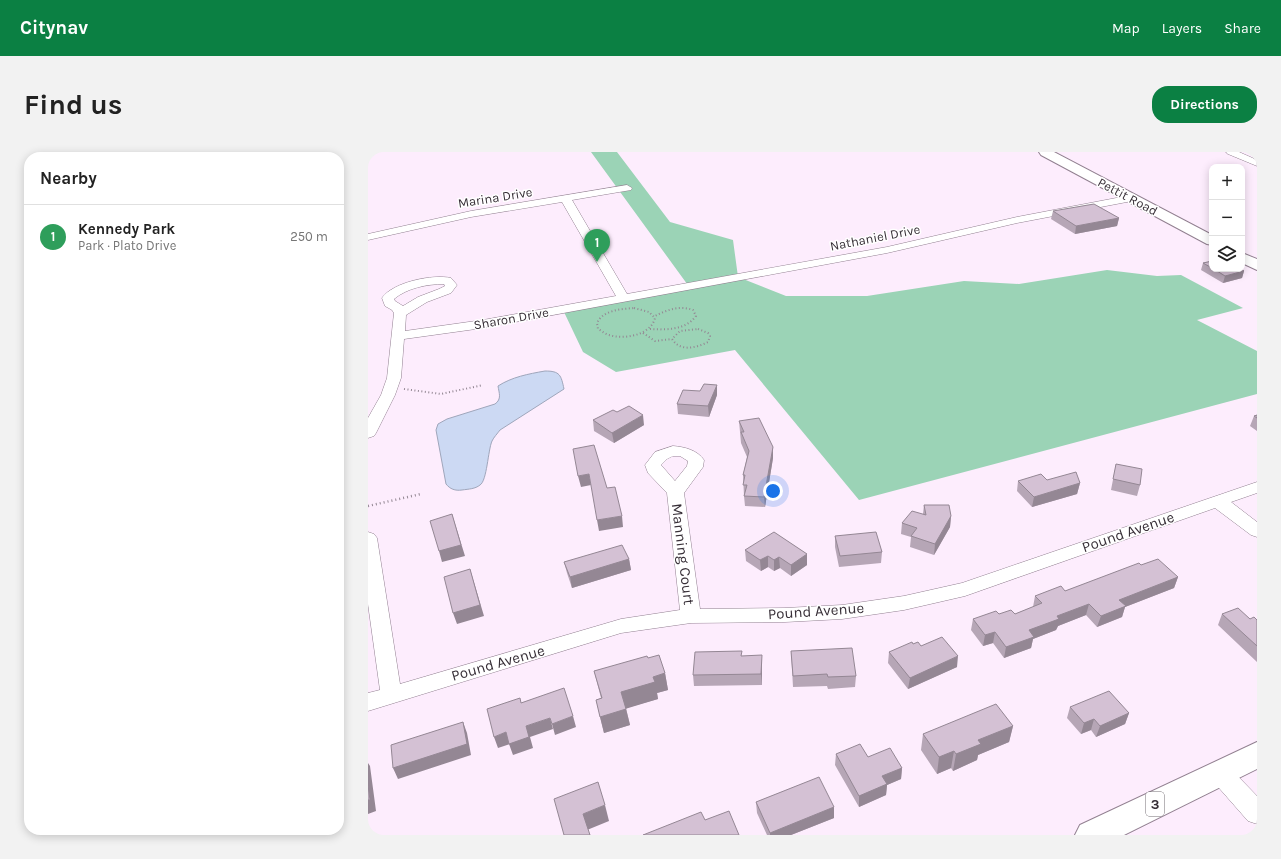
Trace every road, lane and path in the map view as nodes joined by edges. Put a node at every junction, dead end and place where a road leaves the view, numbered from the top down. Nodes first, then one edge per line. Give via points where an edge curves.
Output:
1 (1045, 152) edge
2 (1257, 152) edge
3 (1235, 154) edge
4 (1257, 163) edge
5 (627, 188) dead end
6 (1132, 198) junction
7 (566, 199) junction
8 (368, 237) edge
9 (1209, 239) edge
10 (1245, 259) edge
11 (1257, 265) edge
12 (623, 298) junction
13 (400, 312) dead end
14 (654, 316) junction
15 (650, 329) junction
16 (643, 333) junction
17 (398, 336) junction
18 (672, 339) junction
19 (483, 385) dead end
20 (390, 390) junction
21 (368, 433) edge
22 (1257, 487) edge
23 (675, 492) dead end
24 (421, 494) dead end
25 (1218, 501) junction
26 (368, 506) edge
27 (1257, 531) edge
28 (368, 538) edge
29 (690, 616) junction
30 (391, 694) junction
31 (368, 702) edge
32 (1257, 755) edge
33 (1220, 773) junction
34 (1257, 813) edge
35 (1091, 835) edge

1 - 6 street, Pettit Road
2 - 3 street
3 - 4 street
5 - 7 street, Marina Drive
6 - 9 street, Pettit Road
6 - 12 street, Nathaniel Drive via 1017,220 886,250
7 - 8 street, Marina Drive via 471,214
7 - 12 street
10 - 11 street
12 - 17 street, Sharon Drive via 483,324
13 - 17 street
14 - 15 path via 655,325
14 - 15 path via 669,309 682,307 693,310 696,316 691,322 676,327
14 - 16 path via 643,310 624,309 607,313 597,325 602,332 616,336
15 - 16 path
16 - 18 path via 655,341
17 - 20 street via 394,378
18 - 18 path via 681,331 692,329 708,333 710,339 704,345 693,348 681,347
19 - 20 path via 441,394 412,389
20 - 21 street
22 - 25 street, Pound Avenue
23 - 29 street, Manning Court
24 - 26 path
25 - 27 street
25 - 29 street, Pound Avenue via 965,589 904,603 821,613
28 - 30 street
29 - 30 street, Pound Avenue via 621,626
30 - 31 street, Pound Avenue
32 - 33 street, 3
33 - 34 street
33 - 35 street, 3

